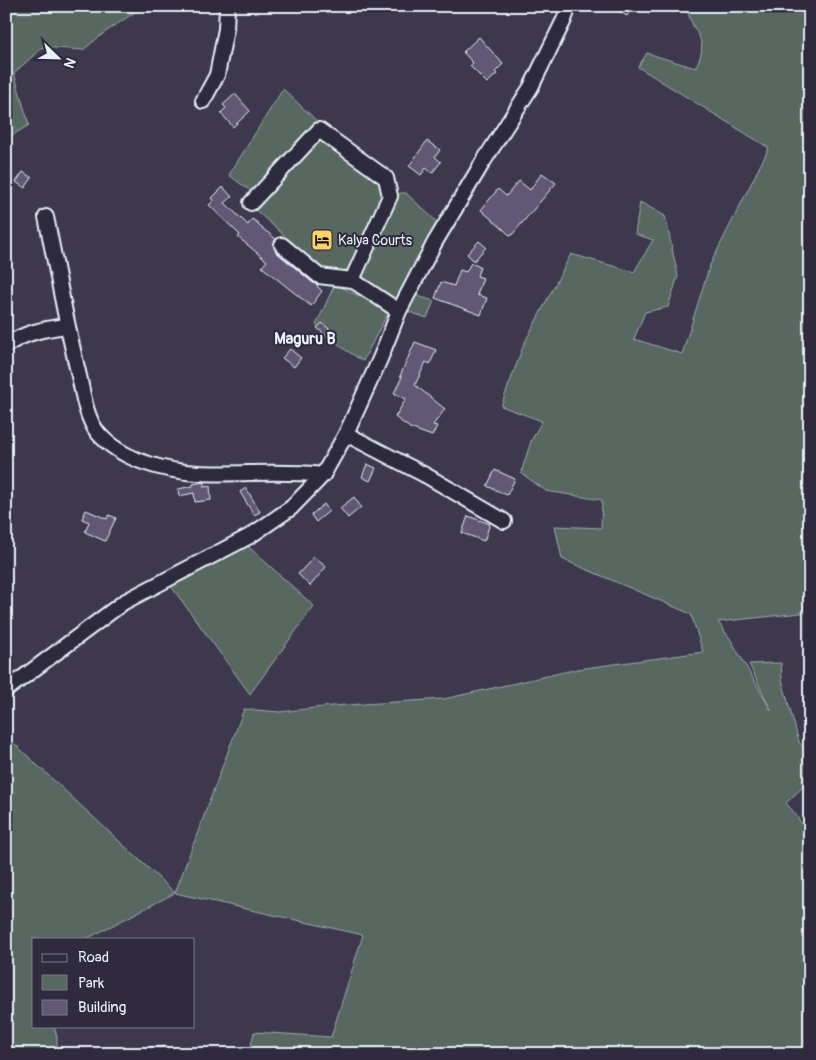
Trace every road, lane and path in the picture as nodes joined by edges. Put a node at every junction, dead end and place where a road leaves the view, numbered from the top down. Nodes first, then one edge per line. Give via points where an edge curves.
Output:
1 (227, 6) edge
2 (569, 6) edge
3 (204, 101) dead end
4 (251, 203) dead end
5 (46, 217) dead end
6 (282, 245) dead end
7 (352, 280) junction
8 (399, 311) junction
9 (67, 326) junction
10 (6, 345) edge
11 (346, 434) junction
12 (323, 475) junction
13 (504, 522) dead end
14 (6, 690) edge

1 - 3 street via 217,75
2 - 8 street via 531,87 435,242
4 - 7 street via 319,130 386,178 390,196
5 - 9 street
6 - 7 street via 319,276
7 - 8 street
8 - 11 street
9 - 10 street via 31,332
9 - 12 street via 87,409 97,431 108,444 148,463 197,473
11 - 12 street
11 - 13 street via 427,476
12 - 14 street via 291,508 250,536 124,602

